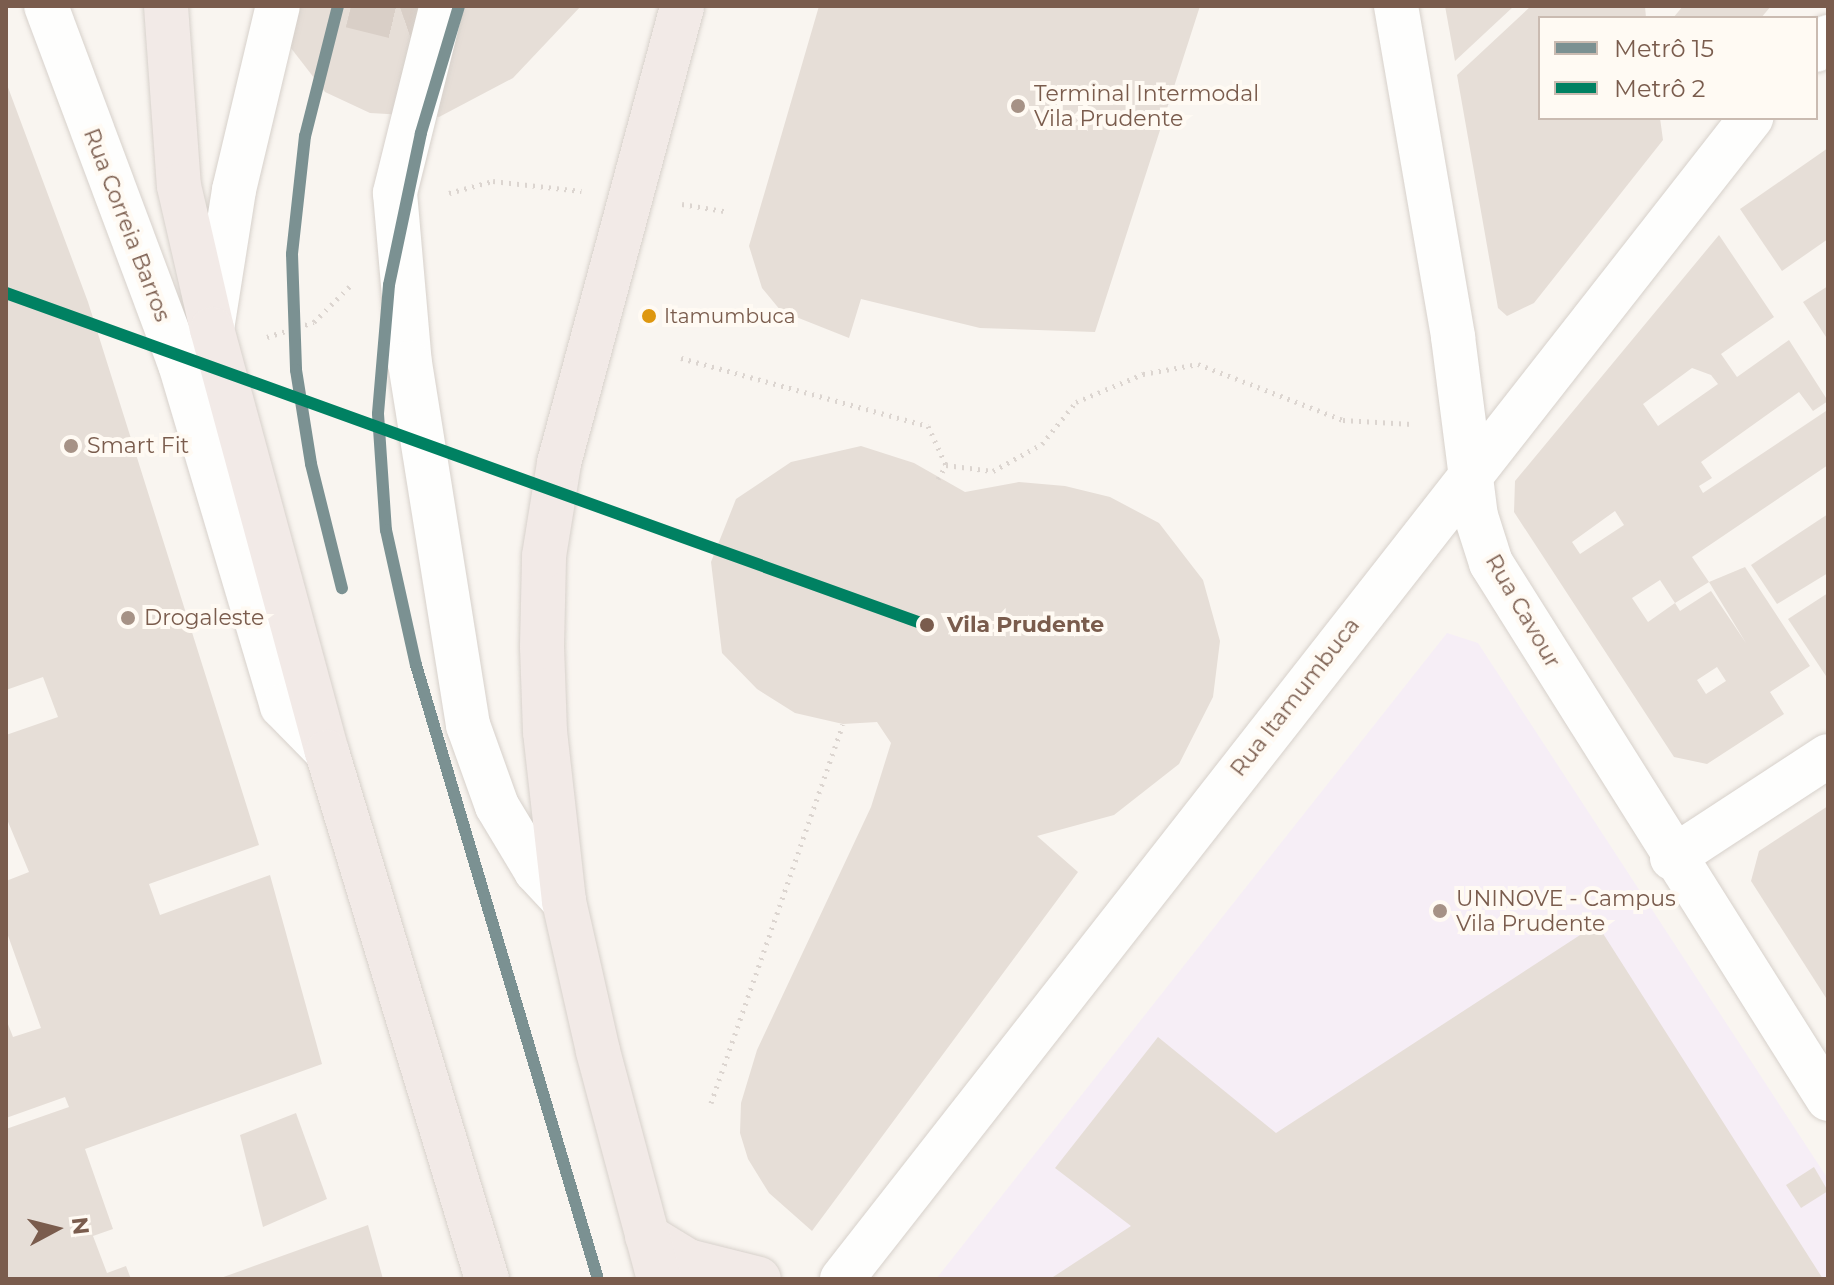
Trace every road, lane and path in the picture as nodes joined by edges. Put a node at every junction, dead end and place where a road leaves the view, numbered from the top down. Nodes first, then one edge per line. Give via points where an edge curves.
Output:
1 (46, 6) edge
2 (166, 6) edge
3 (278, 6) edge
4 (682, 6) edge
5 (1396, 6) edge
6 (441, 8) edge
7 (1749, 120) edge
8 (633, 197) junction
9 (399, 229) junction
10 (345, 293) dead end
11 (212, 329) junction
12 (681, 358) dead end
13 (1421, 425) dead end
14 (946, 465) junction
15 (1469, 477) junction
16 (938, 479) dead end
17 (843, 724) dead end
18 (327, 752) junction
19 (1828, 756) edge
20 (1672, 858) junction
21 (564, 901) junction
22 (1828, 1099) edge
23 (711, 1103) dead end
24 (647, 1236) junction
25 (487, 1279) edge
26 (659, 1279) edge
27 (759, 1279) edge
28 (842, 1279) edge

1 - 18 street, Rua Correia Barros via 180,364 282,706
2 - 11 highway via 179,186
3 - 11 street via 234,190
4 - 8 highway
5 - 15 street, Rua Cavour via 1453,337
6 - 9 street via 395,193
7 - 15 street, Rua Itamumbuca
8 - 9 path via 493,181 424,200
8 - 21 highway via 559,463 544,556 545,732
9 - 10 path
9 - 21 street via 410,363 468,725 497,806 536,871
11 - 18 highway
12 - 14 path via 928,426
13 - 14 path via 1343,420 1198,364 1143,374 1076,402 1042,444 993,471
14 - 16 path
15 - 20 street, Rua Cavour via 1494,568
15 - 28 street, Rua Itamumbuca
17 - 23 path
18 - 25 highway
19 - 20 street
20 - 22 street, Rua Cavour
21 - 24 highway
24 - 26 highway
24 - 27 highway via 688,1261

